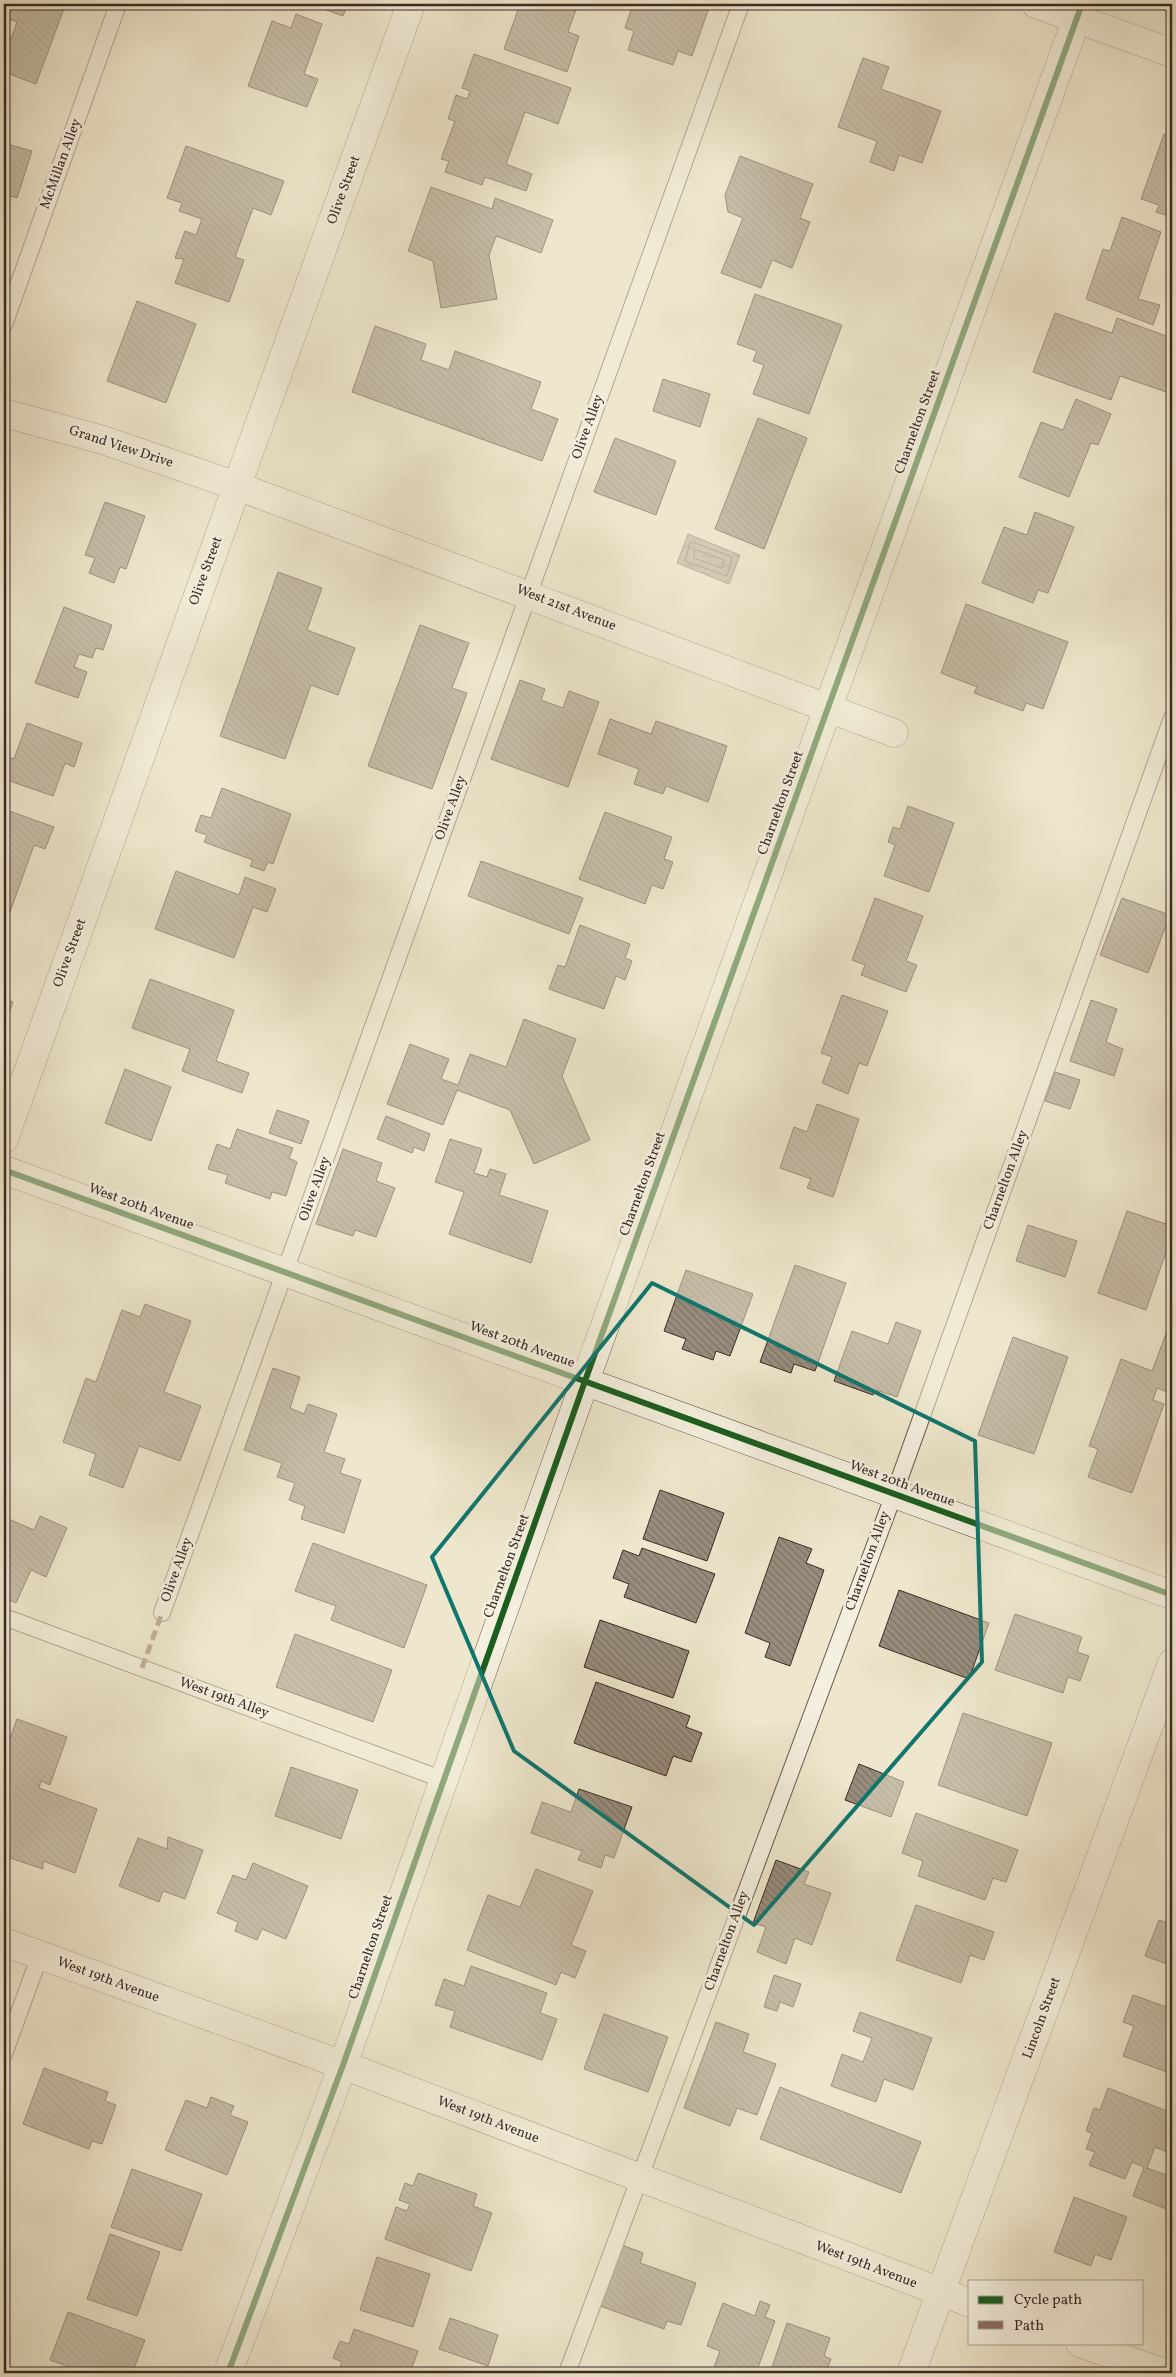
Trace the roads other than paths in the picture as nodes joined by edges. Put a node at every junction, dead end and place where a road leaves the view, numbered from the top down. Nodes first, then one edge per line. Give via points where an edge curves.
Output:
1 (118, 4) edge
2 (411, 4) edge
3 (741, 4) edge
4 (1036, 4) edge
5 (1080, 11) edge
6 (1172, 53) edge
7 (4, 325) edge
8 (4, 413) edge
9 (236, 486) junction
10 (528, 594) junction
11 (828, 708) junction
12 (1172, 718) edge
13 (894, 733) dead end
14 (4, 1139) edge
15 (4, 1170) edge
16 (285, 1272) junction
17 (586, 1382) junction
18 (894, 1494) junction
19 (1172, 1595) edge
20 (162, 1613) dead end
21 (4, 1617) edge
22 (1172, 1663) edge
23 (444, 1780) junction
24 (4, 1942) edge
25 (40, 1955) junction
26 (4, 2054) edge
27 (343, 2065) junction
28 (638, 2178) junction
29 (940, 2293) junction
30 (968, 2303) edge
31 (1083, 2344) edge
32 (228, 2373) edge
33 (567, 2373) edge
34 (911, 2373) edge
35 (1164, 2373) edge

1 - 7 lane, McMillan Alley
2 - 9 street, Olive Street
3 - 10 lane, Olive Alley
4 - 5 street
5 - 6 street
5 - 11 street, Charnelton Street
8 - 9 street, Grand View Drive via 103,440
9 - 10 street, West 21st Avenue
9 - 14 street, Olive Street
10 - 11 street, West 21st Avenue
10 - 16 lane, Olive Alley
11 - 13 street, West 21st Avenue
11 - 17 street, Charnelton Street
12 - 18 lane, Charnelton Alley
15 - 16 street, West 20th Avenue
16 - 17 street, West 20th Avenue
16 - 20 lane, Olive Alley
17 - 18 street, West 20th Avenue
17 - 23 street, Charnelton Street
18 - 19 street, West 20th Avenue
18 - 28 lane, Charnelton Alley
21 - 23 lane, West 19th Alley
22 - 29 street, Lincoln Street
23 - 27 street, Charnelton Street
24 - 25 street, West 19th Avenue
25 - 26 lane
25 - 27 street, West 19th Avenue
27 - 28 street, West 19th Avenue
27 - 32 street, Charnelton Street
28 - 29 street, West 19th Avenue
28 - 33 lane, Charnelton Alley
29 - 30 street, West 19th Avenue
29 - 34 street, Lincoln Street
31 - 35 street

